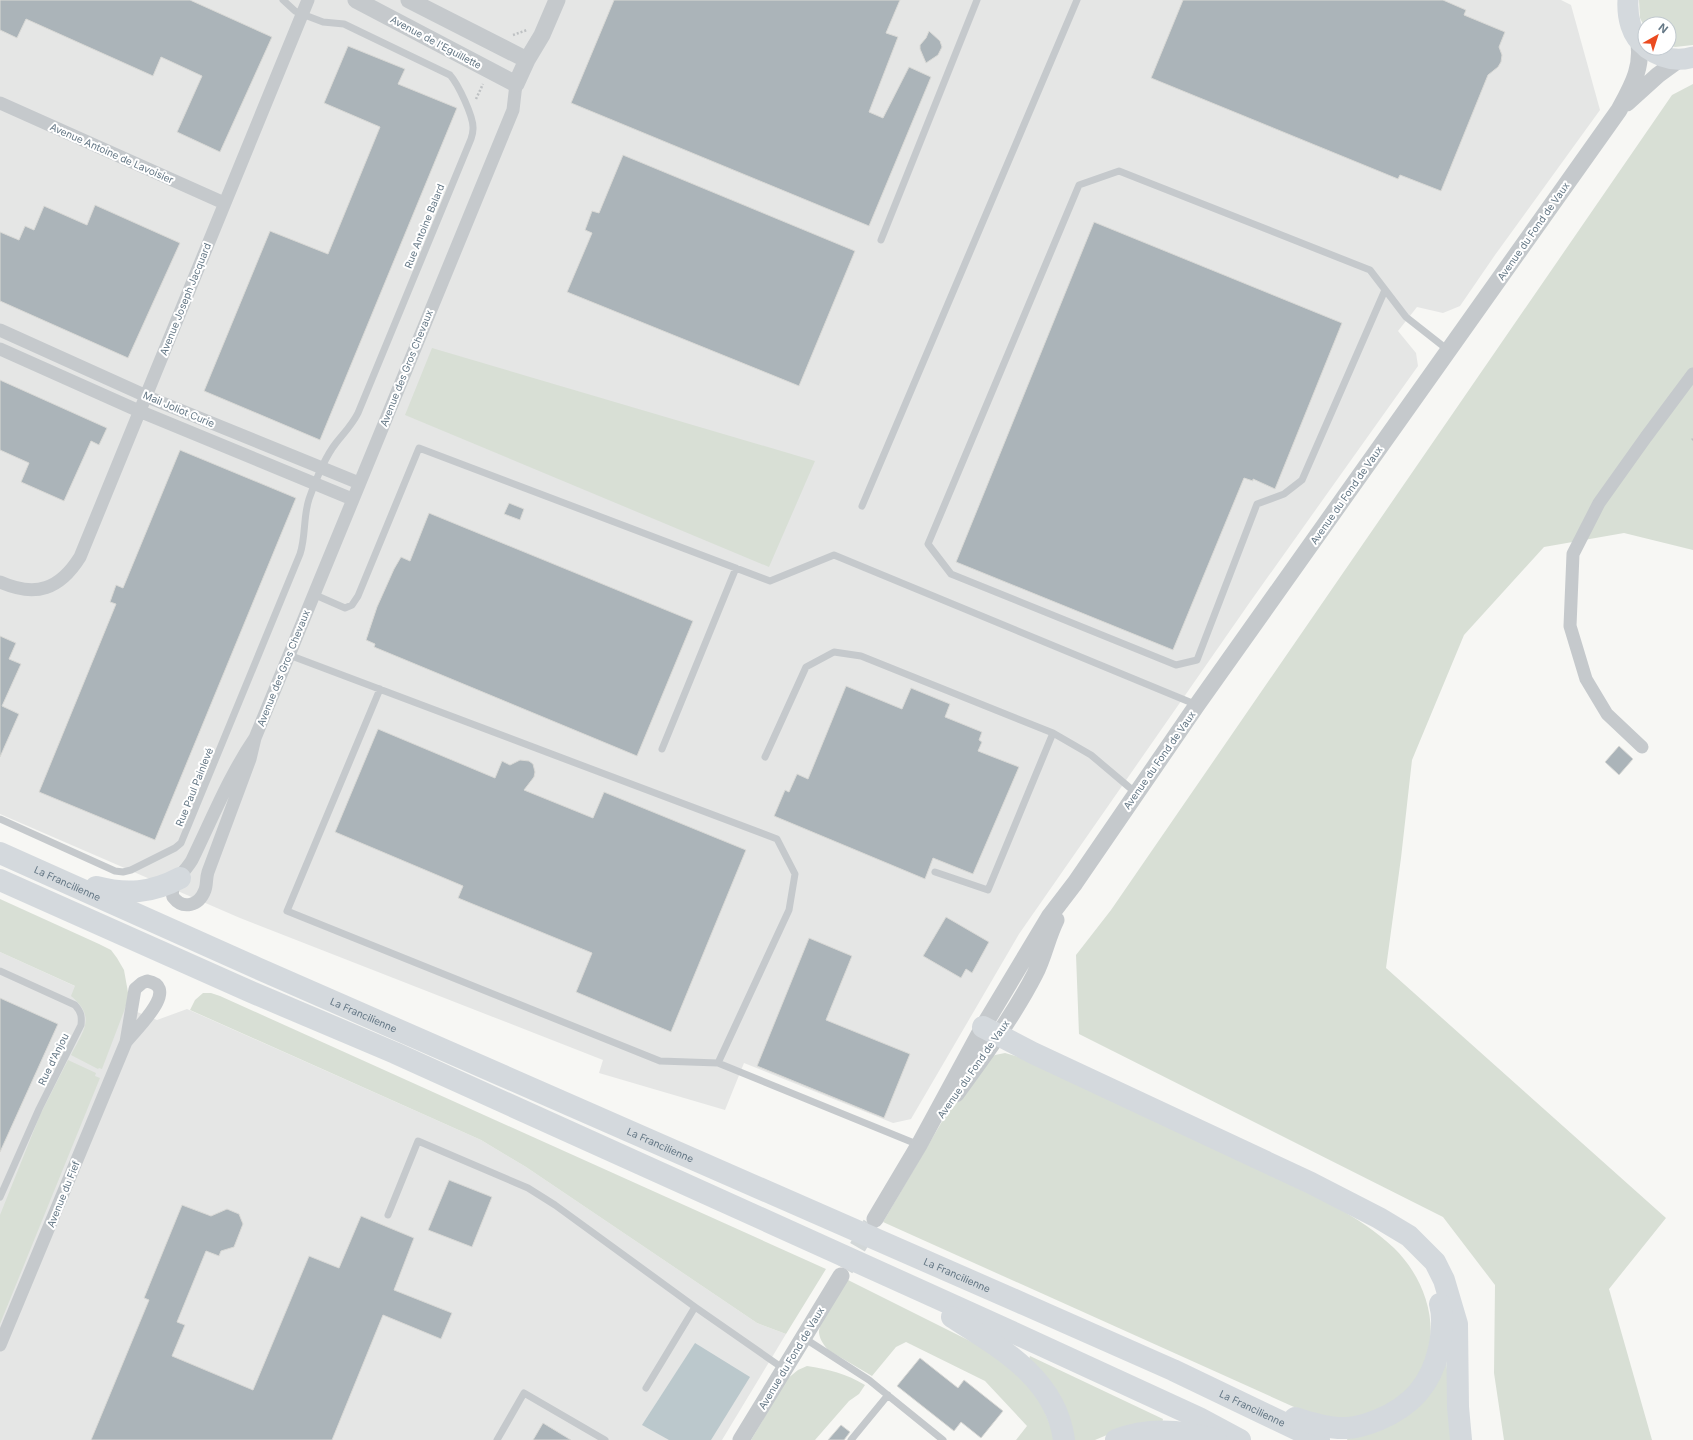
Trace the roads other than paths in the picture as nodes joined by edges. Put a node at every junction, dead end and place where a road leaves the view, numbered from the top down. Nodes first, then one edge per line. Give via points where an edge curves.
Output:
1 (283, 0) edge
2 (308, 0) edge
3 (356, 0) edge
4 (408, 0) edge
5 (557, 0) edge
6 (977, 0) edge
7 (1077, 0) edge
8 (1627, 1) edge
9 (302, 14) junction
10 (1637, 34) edge
11 (1640, 56) edge
12 (1662, 56) edge
13 (1687, 58) edge
14 (527, 60) junction
15 (516, 84) junction
16 (0, 104) edge
17 (1619, 110) junction
18 (224, 203) junction
19 (881, 240) dead end
20 (1385, 290) junction
21 (0, 330) edge
22 (0, 349) edge
23 (1448, 350) junction
24 (1693, 374) edge
25 (146, 396) junction
26 (139, 411) junction
27 (322, 468) junction
28 (359, 483) junction
29 (315, 484) junction
30 (352, 500) junction
31 (862, 506) dead end
32 (300, 554) joint
33 (736, 568) junction
34 (0, 582) edge
35 (313, 594) junction
36 (289, 655) junction
37 (380, 689) junction
38 (1197, 705) junction
39 (1053, 732) junction
40 (255, 738) junction
41 (1642, 748) dead end
42 (662, 749) dead end
43 (765, 757) dead end
44 (1136, 793) junction
45 (0, 819) edge
46 (1, 853) edge
47 (935, 872) dead end
48 (180, 878) junction
49 (0, 880) edge
50 (0, 971) edge
51 (991, 1031) junction
52 (126, 1042) dead end
53 (718, 1063) junction
54 (920, 1145) junction
55 (0, 1197) edge
56 (388, 1215) dead end
57 (1379, 1218) junction
58 (875, 1219) tunnel mouth
59 (841, 1276) tunnel mouth
60 (894, 1279) junction
61 (695, 1307) junction
62 (803, 1338) junction
63 (0, 1346) edge
64 (784, 1369) junction
65 (1173, 1370) junction
66 (646, 1388) dead end
67 (888, 1395) junction
68 (497, 1440) edge
69 (605, 1440) edge
70 (741, 1440) edge
71 (851, 1440) edge
72 (943, 1440) edge
73 (1064, 1440) edge
74 (1116, 1440) edge
75 (1216, 1440) edge
76 (1240, 1440) edge
77 (1319, 1440) edge
78 (1461, 1440) edge

1 - 9 lane, Rue Antoine Balard
2 - 9 street, Avenue Joseph Jacquard
3 - 15 street, Avenue de l'Eguillette
4 - 14 street
5 - 14 street, Avenue des Gros Chevaux via 542,36
6 - 19 lane
7 - 31 lane
8 - 10 main road via 1629,20
9 - 18 street, Avenue Joseph Jacquard
9 - 27 lane, Rue Antoine Balard via 323,22 344,24 450,75 458,86 473,130 354,422 330,452
11 - 17 street, Avenue du Fond de Vaux via 1637,72
12 - 13 main road
13 - 17 street, Avenue du Fond de Vaux via 1658,74
14 - 15 street, Avenue des Gros Chevaux
15 - 28 street, Avenue des Gros Chevaux via 512,110
16 - 18 street, Avenue Antoine de Lavoisier
17 - 23 street, Avenue du Fond de Vaux
18 - 25 street, Avenue Joseph Jacquard
20 - 20 lane via 1370,270 1119,171 1079,185 928,544 951,574 1176,665 1197,660 1257,504 1284,494 1302,480
20 - 23 lane via 1406,317
21 - 25 street, Mail Joliot Curie
22 - 26 street, Mail Joliot Curie
23 - 38 street, Avenue du Fond de Vaux
24 - 41 street via 1599,504 1573,554 1570,626 1586,679 1608,714
25 - 26 street, Avenue Joseph Jacquard
25 - 27 street, Mail Joliot Curie
26 - 29 street, Mail Joliot Curie
26 - 34 street, Avenue Joseph Jacquard via 80,557 66,576 48,588 25,590
27 - 28 street, Mail Joliot Curie
27 - 29 lane, Rue Antoine Balard
28 - 30 street, Avenue des Gros Chevaux
29 - 30 street, Mail Joliot Curie
29 - 32 lane, Rue Antoine Balard via 306,509
30 - 35 street, Avenue des Gros Chevaux
32 - 45 lane, Rue Paul Painlevé via 179,846 123,872
33 - 35 lane via 419,448 352,605 345,608
33 - 38 lane via 770,581 834,555
33 - 42 lane
35 - 36 street, Avenue des Gros Chevaux
36 - 37 lane
36 - 40 street, Avenue des Gros Chevaux
37 - 53 lane via 777,839 795,874 789,910
37 - 53 lane via 288,911 660,1061
38 - 44 street, Avenue du Fond de Vaux
39 - 43 lane via 861,656 834,652 806,667
39 - 44 lane via 1091,755
39 - 47 lane via 988,890
40 - 48 street via 243,756 190,863
40 - 48 street via 250,759 208,872 205,890 194,904 180,904 173,897 172,889
44 - 51 street, Avenue du Fond de Vaux via 1075,883 1054,922 1036,973
46 - 48 highway via 112,891 148,890
46 - 65 highway, La Francilienne
49 - 60 highway via 395,1053
50 - 55 lane, Rue d'Anjou via 71,1003 82,1018
51 - 54 street, Avenue du Fond de Vaux
51 - 57 highway via 1032,1054 1311,1183
52 - 63 street, Avenue du Fief
53 - 54 lane
54 - 58 street, Avenue du Fond de Vaux
56 - 61 lane via 418,1141 528,1188
57 - 65 highway via 1420,1261 1434,1285 1441,1306 1443,1330 1431,1375 1419,1392 1404,1406 1389,1416 1366,1425 1346,1428 1326,1426 1301,1420
57 - 78 highway via 1409,1236 1422,1248 1435,1262 1444,1280 1458,1324 1458,1407
59 - 62 street, Avenue du Fond de Vaux
60 - 73 highway via 1004,1352 1034,1378 1056,1409
60 - 76 highway via 1192,1415
61 - 64 lane
61 - 66 lane
62 - 64 street, Avenue du Fond de Vaux
62 - 67 lane
64 - 70 street, Avenue du Fond de Vaux
65 - 77 highway, La Francilienne
67 - 71 lane
67 - 72 lane
68 - 69 lane via 524,1393
74 - 75 highway via 1144,1432 1169,1431

